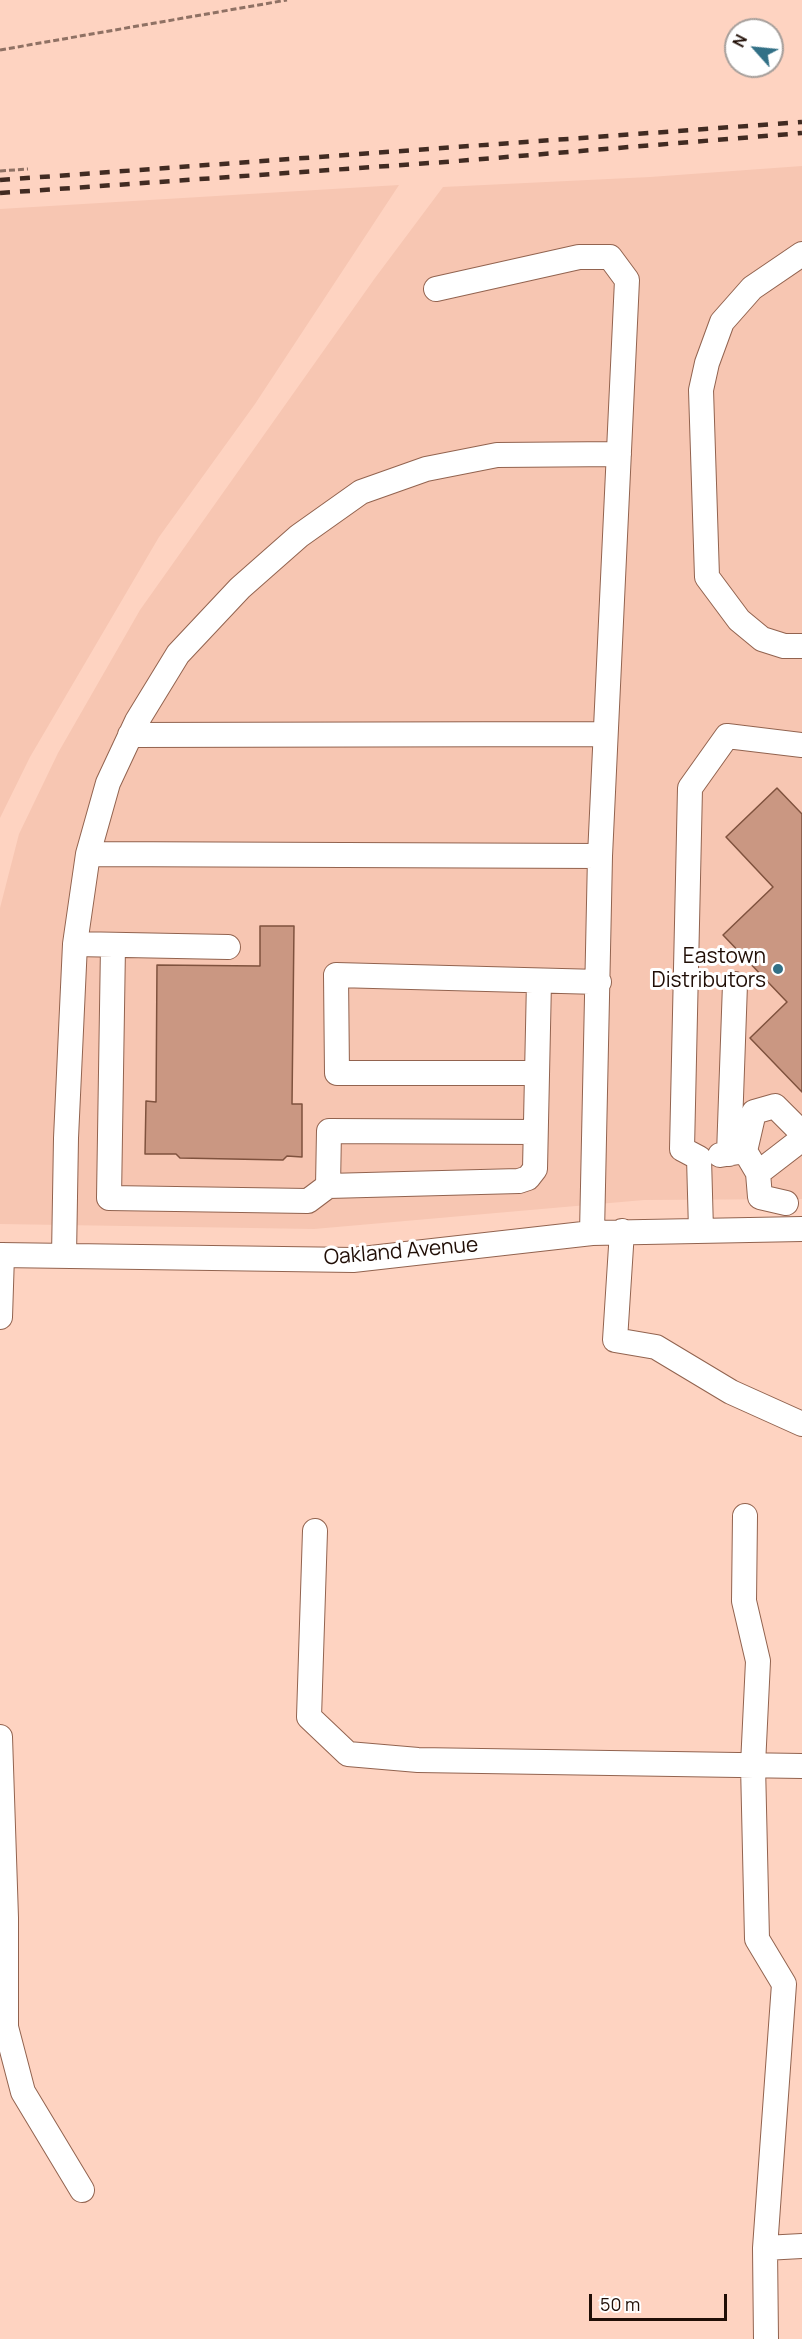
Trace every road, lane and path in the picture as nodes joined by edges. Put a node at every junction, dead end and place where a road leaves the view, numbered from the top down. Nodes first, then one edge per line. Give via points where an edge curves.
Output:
1 (287, 0) edge
2 (0, 50) edge
3 (28, 169) dead end
4 (0, 171) edge
5 (802, 254) edge
6 (436, 289) dead end
7 (619, 454) junction
8 (802, 646) edge
9 (605, 734) junction
10 (130, 735) junction
11 (802, 745) edge
12 (88, 854) junction
13 (600, 856) junction
14 (75, 944) junction
15 (113, 946) junction
16 (228, 947) dead end
17 (538, 981) junction
18 (598, 982) junction
19 (735, 984) dead end
20 (537, 1073) junction
21 (536, 1132) junction
22 (802, 1133) edge
23 (802, 1139) edge
24 (737, 1152) junction
25 (699, 1158) junction
26 (758, 1173) junction
27 (328, 1186) junction
28 (794, 1199) edge
29 (794, 1229) edge
30 (701, 1230) junction
31 (622, 1231) junction
32 (592, 1233) junction
33 (1, 1255) edge
34 (64, 1256) junction
35 (0, 1317) edge
36 (802, 1424) edge
37 (745, 1516) dead end
38 (315, 1531) dead end
39 (0, 1737) edge
40 (753, 1765) junction
41 (802, 1766) edge
42 (81, 2190) dead end
43 (802, 2246) edge
44 (765, 2248) junction
45 (766, 2339) edge

1 - 2 path
3 - 4 path
5 - 8 street via 752,288 722,322 700,390 707,578 739,620 762,639 784,646
6 - 7 street via 579,257 610,257 627,280
7 - 9 street
7 - 10 street via 497,455 426,469 361,492 299,536 240,588 178,654
9 - 10 street
9 - 13 street
10 - 12 street via 108,783
11 - 25 street via 727,736 690,788 682,1149
12 - 13 street
12 - 14 street
13 - 18 street
14 - 15 street
14 - 34 street
15 - 16 street
15 - 27 street via 109,1198 308,1201
17 - 18 street
17 - 20 street
17 - 20 street via 336,975 337,1072
18 - 32 street
19 - 24 street
20 - 21 street
21 - 27 street via 535,1169 528,1178
21 - 27 street via 329,1131
22 - 24 street via 775,1106 754,1112
23 - 26 street
24 - 25 street
24 - 26 street
25 - 30 street
26 - 28 street via 760,1197
28 - 29 street
29 - 30 street, Oakland Avenue
30 - 31 street, Oakland Avenue
31 - 32 street, Oakland Avenue
31 - 36 street via 615,1340 656,1347 731,1392
32 - 34 street, Oakland Avenue via 353,1260
33 - 34 street, Oakland Avenue
33 - 35 street
37 - 40 street via 744,1601 758,1661
38 - 40 street via 309,1717 348,1754 418,1760
39 - 42 street via 6,2027 23,2092
40 - 41 street
40 - 44 street via 757,1939 784,1984
43 - 44 street
44 - 45 street

